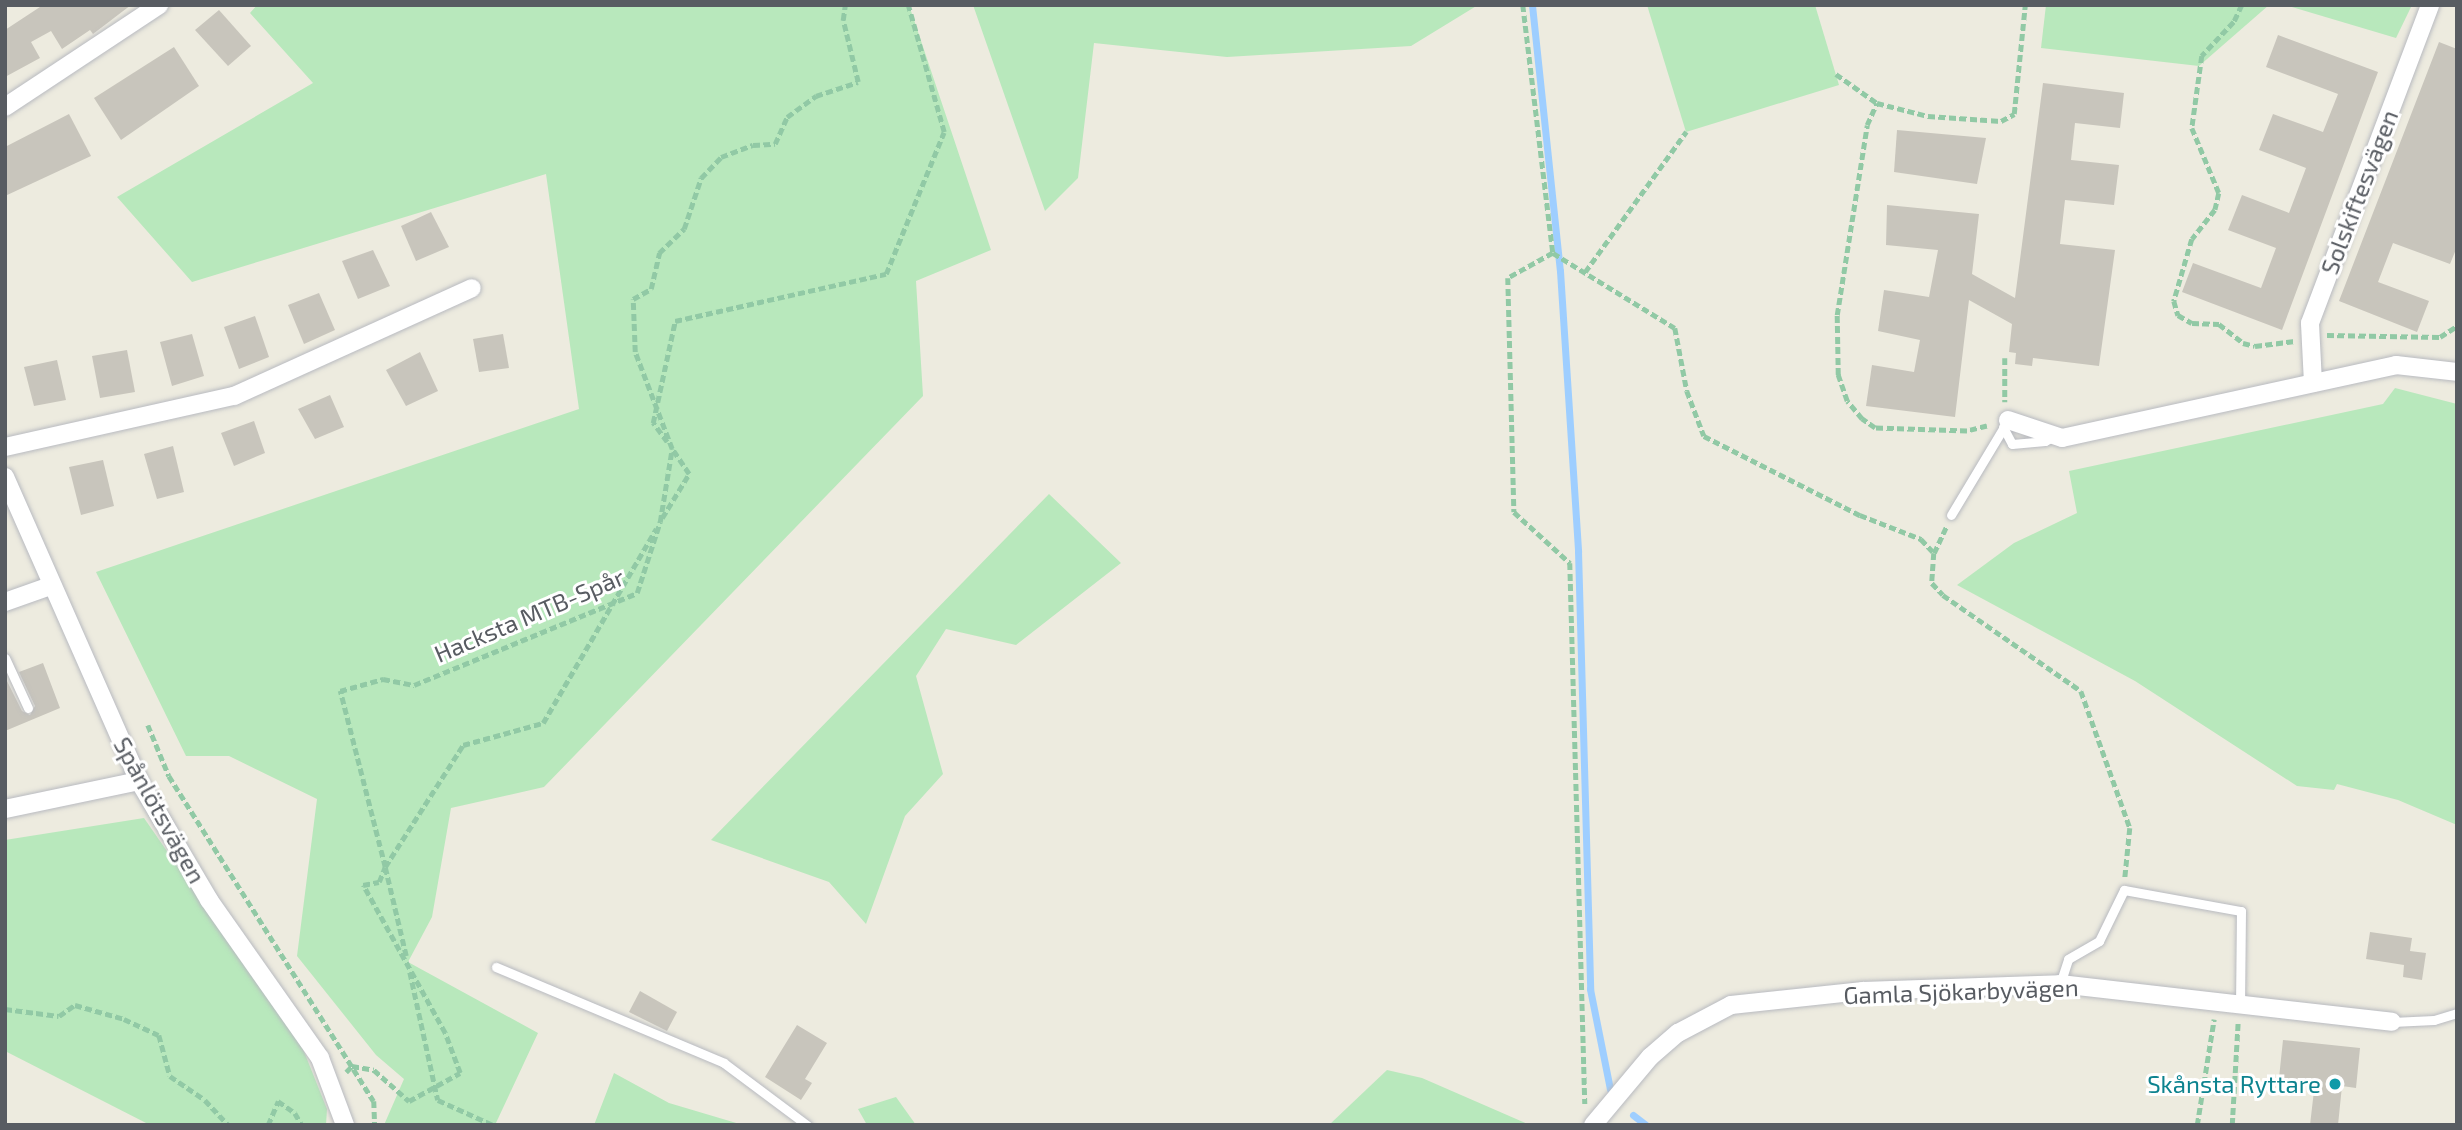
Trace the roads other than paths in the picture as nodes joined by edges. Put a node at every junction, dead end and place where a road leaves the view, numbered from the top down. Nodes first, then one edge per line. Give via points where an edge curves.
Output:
1 (159, 5) edge
2 (2430, 5) edge
3 (5, 107) edge
4 (471, 288) dead end
5 (2457, 372) edge
6 (2313, 383) junction
7 (2008, 423) joint
8 (5, 447) edge
9 (5, 477) edge
10 (1951, 516) road end
11 (50, 586) junction
12 (5, 602) edge
13 (5, 658) edge
14 (28, 708) dead end
15 (139, 781) junction
16 (5, 810) edge
17 (496, 967) dead end
18 (2060, 984) junction
19 (2239, 1003) junction
20 (2457, 1013) edge
21 (2392, 1022) joint
22 (1589, 1118) edge
23 (345, 1125) edge
24 (807, 1125) edge

1 - 3 street
2 - 6 street, Solskiftesvägen via 2310,323
4 - 8 street via 234,396
5 - 6 street via 2396,365
6 - 7 street via 2062,438
7 - 10 lane
9 - 11 street, Spånlötsvägen
11 - 12 street
11 - 15 street, Spånlötsvägen
13 - 14 lane
15 - 16 street
15 - 23 street, Spånlötsvägen via 209,900 320,1058
17 - 24 lane via 724,1063
18 - 19 street, Gamla Sjökarbyvägen
18 - 19 lane via 2068,959 2099,941 2124,890 2241,911
18 - 22 street, Gamla Sjökarbyvägen via 1863,991 1731,1005 1678,1033
19 - 21 street, Gamla Sjökarbyvägen
20 - 21 lane, Gamla Sjökarbyvägen via 2434,1020

